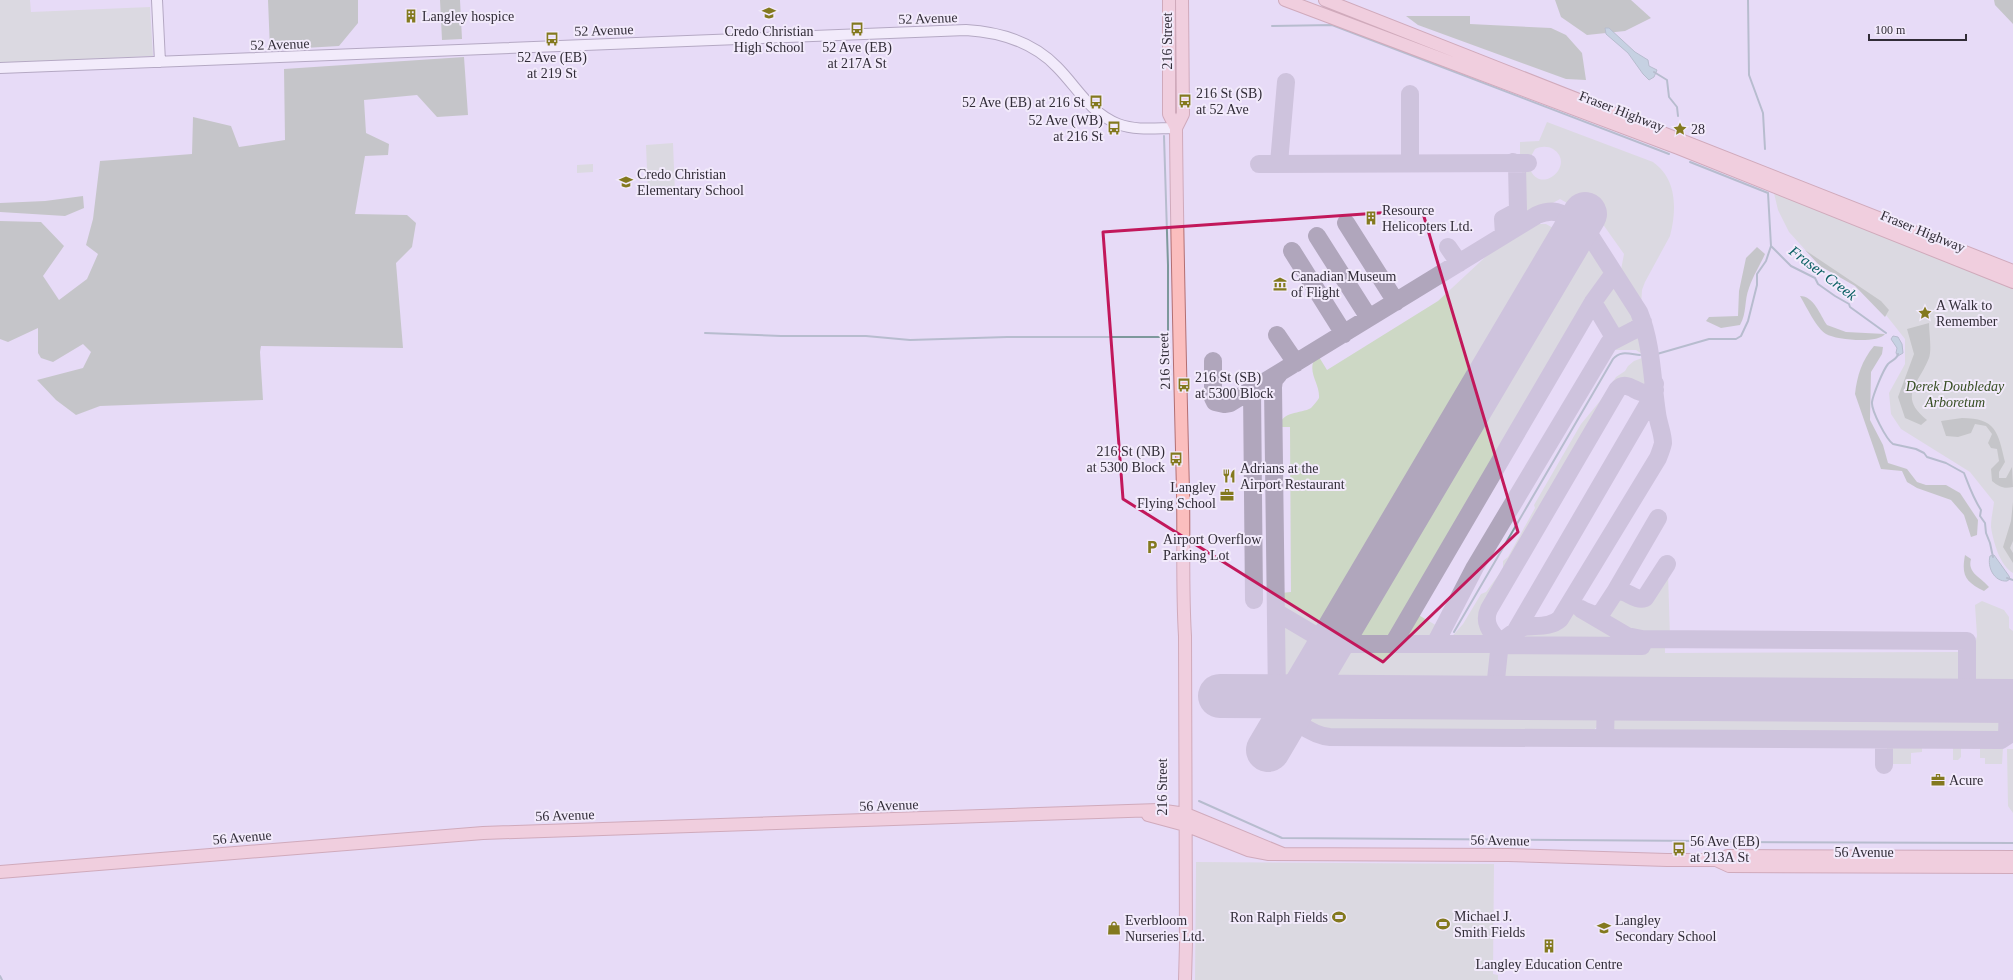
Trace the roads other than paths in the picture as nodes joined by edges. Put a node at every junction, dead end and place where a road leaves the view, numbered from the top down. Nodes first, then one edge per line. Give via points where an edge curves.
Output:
1 (157, 0) edge
2 (1169, 0) edge
3 (1182, 0) edge
4 (1284, 0) edge
5 (1325, 0) edge
6 (160, 62) junction
7 (0, 68) edge
8 (1176, 128) junction
9 (2013, 271) edge
10 (2013, 282) edge
11 (1181, 818) junction
12 (1220, 838) junction
13 (1283, 854) junction
14 (2013, 857) edge
15 (1928, 862) junction
16 (1186, 865) junction
17 (2013, 867) edge
18 (0, 872) edge
19 (1184, 980) edge

1 - 6 street
2 - 8 main road, 216 Street via 1169,114
3 - 8 main road, 216 Street via 1183,114
4 - 10 main road, Fraser Highway via 1678,148
5 - 9 main road, Fraser Highway
6 - 7 street, 52 Avenue
6 - 8 street, 52 Avenue via 985,31 1018,41 1045,56 1092,108 1118,123 1137,129
8 - 11 main road, 216 Street via 1185,636
11 - 12 main road, 56 Avenue
11 - 13 main road, 56 Avenue
11 - 16 main road, 216 Street
11 - 18 main road, 56 Avenue via 1133,812 483,833
11 - 19 main road, 216 Street via 1179,911
12 - 13 main road, 56 Avenue via 1248,850
12 - 16 main road via 1206,836 1196,839 1190,847
13 - 15 main road, 56 Avenue via 1508,855 1716,860 1729,866
14 - 15 main road, 56 Avenue
15 - 17 main road, 56 Avenue
16 - 19 main road, 216 Street

